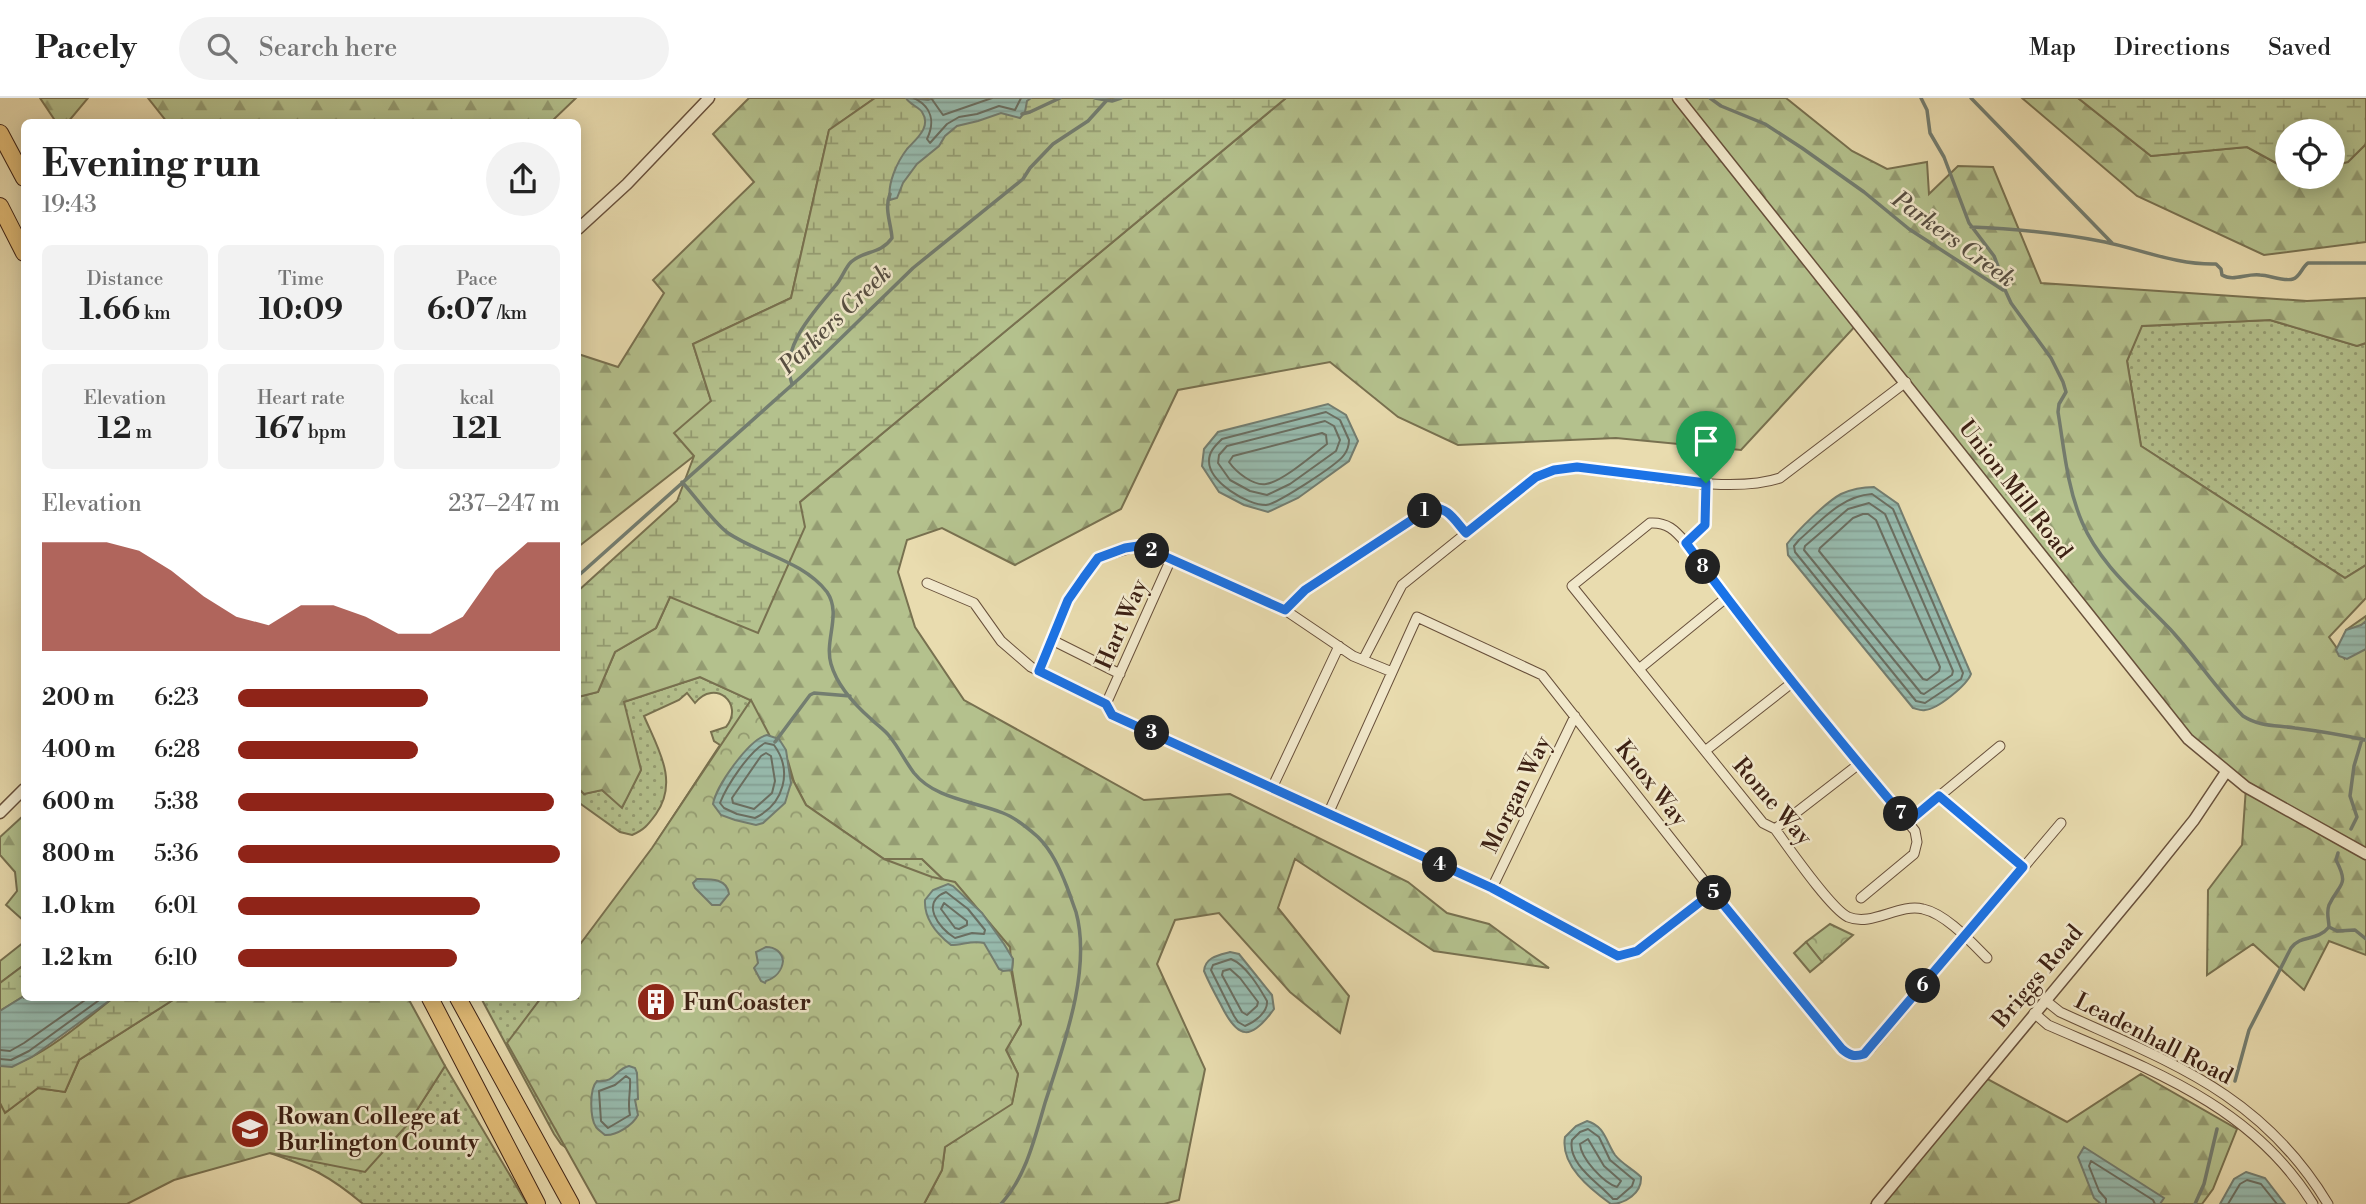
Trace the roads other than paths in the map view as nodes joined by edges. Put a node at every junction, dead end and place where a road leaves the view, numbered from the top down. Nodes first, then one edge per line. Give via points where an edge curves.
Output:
1 (709, 98) edge
2 (1678, 98) edge
3 (0, 133) edge
4 (21, 172) edge
5 (0, 206) edge
6 (581, 226) edge
7 (21, 247) edge
8 (1906, 382) junction
9 (1706, 483) junction
10 (1466, 533) junction
11 (1686, 543) junction
12 (1171, 559) junction
13 (927, 583) dead end
14 (1726, 598) junction
15 (1285, 610) junction
16 (1052, 640) junction
17 (1339, 646) junction
18 (1363, 660) junction
19 (1639, 669) junction
20 (1039, 671) junction
21 (1392, 672) junction
22 (1119, 674) junction
23 (1793, 682) junction
24 (1106, 704) junction
25 (1575, 716) junction
26 (2000, 747) dead end
27 (1705, 751) junction
28 (1858, 764) junction
29 (2226, 772) junction
30 (1272, 788) junction
31 (21, 792) edge
32 (1939, 796) junction
33 (0, 813) edge
34 (1328, 814) junction
35 (1908, 822) junction
36 (2061, 823) dead end
37 (1775, 830) junction
38 (2366, 854) edge
39 (2023, 867) junction
40 (1492, 888) junction
41 (1713, 892) junction
42 (1861, 898) dead end
43 (1965, 936) junction
44 (1987, 958) dead end
45 (2045, 1000) junction
46 (432, 1001) edge
47 (460, 1001) edge
48 (2034, 1013) junction
49 (537, 1204) edge
50 (571, 1204) edge
51 (1877, 1204) edge
52 (2313, 1204) edge
53 (2328, 1204) edge

1 - 6 street
2 - 8 street, Union Mill Road
3 - 4 highway
5 - 7 highway
8 - 9 street via 1780,478 1752,485
8 - 29 street, Union Mill Road via 2188,739
9 - 10 street via 1577,467 1554,470 1536,477
9 - 11 street via 1705,525
10 - 15 street via 1445,509 1430,508 1305,590
10 - 18 street via 1402,584
11 - 14 street
11 - 19 street, Rome Way via 1673,528 1650,523 1572,586
12 - 15 street
12 - 16 street via 1138,546 1098,558 1068,600
12 - 22 street, Hart Way
13 - 20 street via 974,603 1001,641
14 - 19 street
14 - 23 street
15 - 17 street
16 - 20 street
16 - 22 street
17 - 18 street
17 - 30 street
18 - 21 street
19 - 27 street, Rome Way
20 - 24 street
21 - 25 street, Knox Way via 1417,617 1542,675
21 - 34 street, Knox Way
22 - 24 street, Hart Way
23 - 27 street
23 - 28 street
24 - 30 street via 1112,715
25 - 40 street, Morgan Way
25 - 41 street, Knox Way
26 - 32 street
27 - 37 street, Rome Way via 1763,823
28 - 35 street
28 - 37 street
29 - 38 street, Union Mill Road via 2246,788
29 - 45 street, Briggs Road via 2194,820
30 - 34 street
31 - 33 street
32 - 35 street
32 - 39 street
34 - 40 street
35 - 42 street via 1915,831 1914,854
36 - 39 street
37 - 43 street, Rome Way via 1828,899 1849,917 1870,918 1922,908
39 - 43 street
40 - 41 street via 1618,956 1637,951
41 - 43 street, Knox Way via 1842,1049 1856,1056 1871,1048
43 - 44 street, Rome Way
45 - 48 street, Briggs Road
45 - 53 street, Leadenhall Road via 2060,1012 2190,1072 2229,1096 2286,1146
46 - 49 highway
47 - 50 highway
48 - 51 street, Briggs Road
48 - 52 street, Leadenhall Road via 2048,1025 2166,1078 2218,1107 2267,1146

